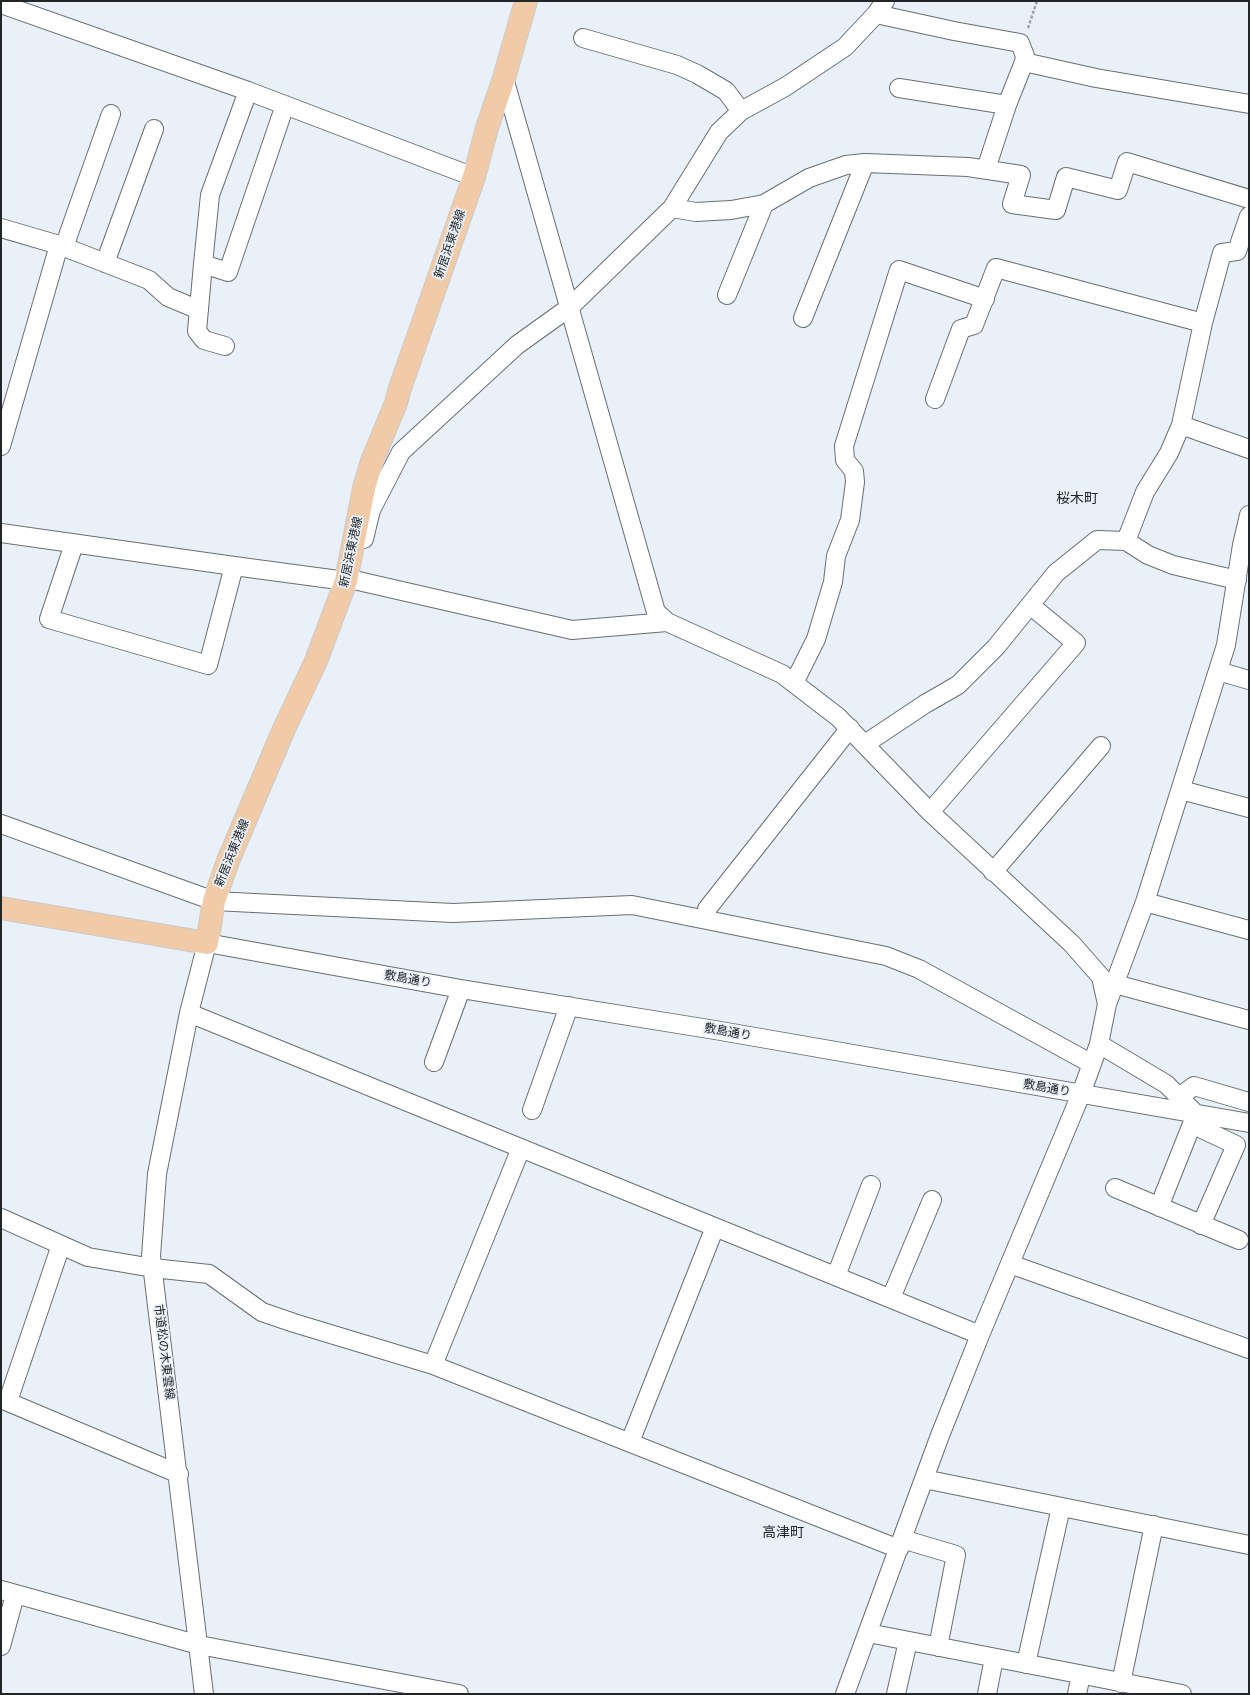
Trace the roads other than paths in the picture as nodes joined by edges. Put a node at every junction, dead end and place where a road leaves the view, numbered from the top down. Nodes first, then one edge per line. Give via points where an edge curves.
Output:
1 (526, 1) edge
2 (1, 4) edge
3 (880, 7) edge
4 (583, 38) dead end
5 (1023, 54) junction
6 (504, 78) junction
7 (899, 88) dead end
8 (248, 91) junction
9 (1249, 104) edge
10 (285, 105) junction
11 (1007, 105) junction
12 (741, 111) junction
13 (111, 114) dead end
14 (154, 129) dead end
15 (865, 163) junction
16 (986, 169) junction
17 (474, 177) junction
18 (1249, 198) edge
19 (764, 204) junction
20 (672, 208) junction
21 (1249, 216) edge
22 (1, 228) edge
23 (62, 246) junction
24 (105, 263) junction
25 (203, 264) junction
26 (727, 295) dead end
27 (985, 299) junction
28 (570, 307) junction
29 (199, 310) junction
30 (802, 318) dead end
31 (1204, 323) junction
32 (225, 346) dead end
33 (935, 399) dead end
34 (1181, 425) junction
35 (1, 446) edge
36 (1249, 449) edge
37 (1249, 515) edge
38 (1, 533) edge
39 (1126, 541) junction
40 (74, 544) junction
41 (1246, 545) edge
42 (234, 566) junction
43 (1237, 580) junction
44 (350, 581) junction
45 (1030, 605) junction
46 (667, 622) junction
47 (1218, 671) junction
48 (1249, 680) edge
49 (794, 683) junction
50 (850, 728) junction
51 (865, 744) junction
52 (1101, 746) dead end
53 (1181, 790) junction
54 (1249, 808) edge
55 (930, 812) junction
56 (1, 824) edge
57 (993, 872) junction
58 (214, 901) junction
59 (1145, 902) junction
60 (1, 908) edge
61 (707, 920) junction
62 (1249, 930) edge
63 (207, 943) junction
64 (1115, 984) junction
65 (460, 989) junction
66 (1107, 1004) junction
67 (569, 1006) junction
68 (189, 1013) junction
69 (1249, 1020) edge
70 (1099, 1044) junction
71 (434, 1062) dead end
72 (1092, 1064) junction
73 (1081, 1094) junction
74 (1179, 1097) junction
75 (1249, 1102) edge
76 (532, 1110) dead end
77 (1196, 1114) junction
78 (1249, 1123) edge
79 (521, 1148) junction
80 (871, 1185) dead end
81 (1115, 1188) dead end
82 (932, 1200) dead end
83 (1159, 1207) junction
84 (1, 1218) edge
85 (1201, 1224) junction
86 (715, 1227) junction
87 (1239, 1240) dead end
88 (61, 1245) junction
89 (1010, 1264) junction
90 (153, 1268) junction
91 (836, 1276) junction
92 (891, 1298) junction
93 (980, 1335) junction
94 (1249, 1349) edge
95 (433, 1365) junction
96 (5, 1400) edge
97 (630, 1442) junction
98 (179, 1474) junction
99 (924, 1479) junction
100 (1061, 1507) junction
101 (1154, 1525) junction
102 (901, 1544) junction
103 (1249, 1545) edge
104 (8, 1592) edge
105 (868, 1633) junction
106 (908, 1641) junction
107 (199, 1645) junction
108 (1, 1646) edge
109 (938, 1647) junction
110 (994, 1658) junction
111 (1026, 1664) junction
112 (1081, 1675) junction
113 (1121, 1683) junction
114 (1173, 1693) edge
115 (204, 1694) edge
116 (459, 1694) edge
117 (845, 1694) edge
118 (896, 1694) edge
119 (987, 1694) edge
120 (1077, 1694) edge

1 - 6 main road, 新居浜東港線
2 - 8 street
3 - 5 street via 954,31 1020,43
3 - 12 street via 845,47 785,87
4 - 12 street via 677,65 697,74 726,91
5 - 9 street via 1096,78
5 - 11 street
6 - 17 main road, 新居浜東港線
6 - 28 street
7 - 11 street
8 - 10 street
8 - 25 street via 210,195
10 - 17 street
10 - 25 street via 228,272
11 - 16 street
12 - 20 street via 719,132
13 - 23 street
14 - 24 street
15 - 16 street
15 - 19 street via 846,165 810,178
15 - 30 street
16 - 18 street via 1021,175 1012,204 1056,210 1066,177 1118,190 1127,162
17 - 44 main road, 新居浜東港線 via 396,403 372,461 364,488
19 - 20 street via 696,212
19 - 26 street
20 - 28 street
21 - 31 street via 1237,251 1222,253
22 - 23 street
23 - 24 street
23 - 35 street
24 - 29 street via 149,280 168,297
25 - 29 street
27 - 31 street via 996,268
27 - 33 street via 974,325 961,329
27 - 49 street via 899,270 844,446 845,460 854,471 856,482 850,520 836,556 834,582 816,639
28 - 44 street via 517,345 401,452 371,510
28 - 46 street via 656,612
29 - 32 street via 198,331 204,340
31 - 34 street
34 - 36 street
34 - 39 street via 1169,453 1145,492
37 - 41 street
38 - 40 street
39 - 43 street via 1148,555 1173,565
39 - 45 street via 1097,540 1056,573
40 - 42 street
40 - 42 street via 49,619 208,665
41 - 43 street
42 - 44 street
43 - 47 street via 1226,645
44 - 46 street via 572,630
44 - 58 main road, 新居浜東港線 via 240,831
45 - 51 street via 996,647 958,685
45 - 55 street via 1076,643
46 - 49 street via 726,647 782,674
47 - 48 street
47 - 53 street
49 - 50 street
50 - 51 street
50 - 61 street via 707,909
51 - 55 street
52 - 57 street
53 - 54 street
53 - 59 street
55 - 57 street
56 - 58 street
57 - 66 street via 1072,944 1101,977
58 - 61 street via 453,913 632,905
58 - 63 main road, 新居浜東港線
59 - 62 street
59 - 64 street
60 - 63 main road
61 - 72 street via 886,956 919,969
63 - 65 street, 敷島通り
63 - 68 street, 市道松の木東雲線
64 - 66 street
64 - 69 street
65 - 67 street, 敷島通り
65 - 71 street
66 - 70 street
67 - 73 street, 敷島通り
67 - 76 street
68 - 79 street
68 - 90 street, 市道松の木東雲線 via 157,1174 151,1256
70 - 72 street
70 - 74 street via 1166,1084
72 - 73 street
73 - 77 street, 敷島通り
73 - 89 street
74 - 75 street via 1194,1086
74 - 77 street
77 - 78 street, 敷島通り
77 - 83 street
77 - 85 street via 1202,1129 1236,1145
79 - 86 street
79 - 95 street
80 - 91 street
81 - 83 street
82 - 92 street
83 - 85 street
84 - 88 street
85 - 87 street
86 - 91 street
86 - 97 street
88 - 90 street via 88,1257
88 - 96 street
89 - 93 street
89 - 94 street
90 - 95 street via 209,1274 262,1312
90 - 98 street, 市道松の木東雲線
91 - 92 street
92 - 93 street
93 - 99 street
95 - 97 street
96 - 98 street
97 - 102 street
98 - 107 street, 市道松の木東雲線
99 - 100 street
99 - 102 street
100 - 101 street
100 - 111 street
101 - 103 street
101 - 113 street
102 - 105 street
102 - 109 street via 956,1556
104 - 107 street
104 - 108 street
105 - 106 street
105 - 117 street
106 - 109 street
106 - 118 street
107 - 115 street, 市道松の木東雲線
107 - 116 street
109 - 110 street
110 - 111 street
110 - 119 street
111 - 112 street
112 - 113 street
112 - 120 street
113 - 114 street

